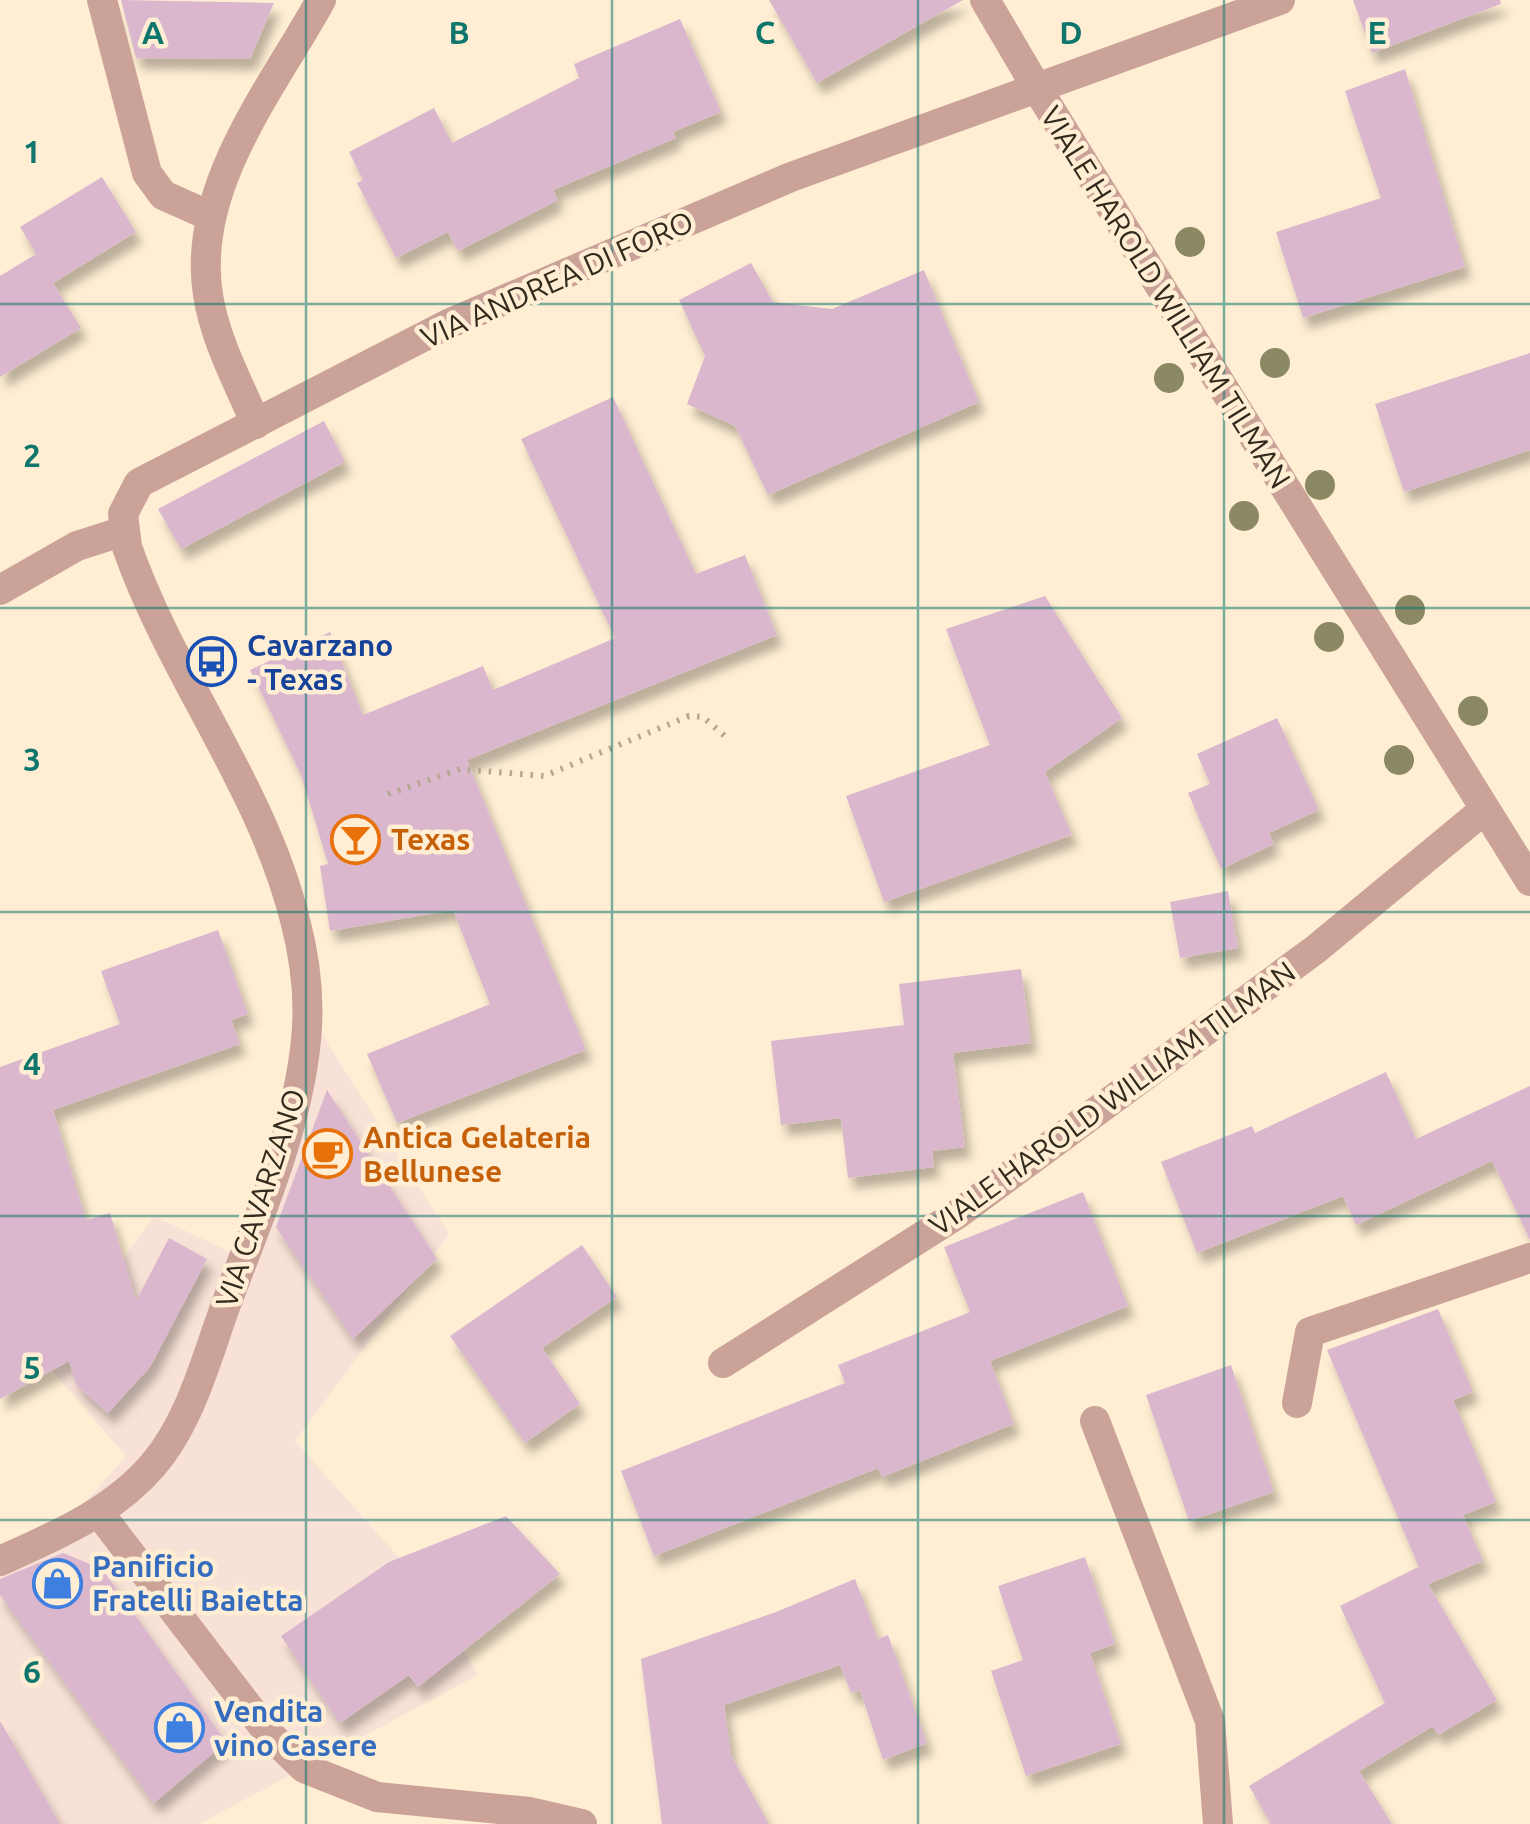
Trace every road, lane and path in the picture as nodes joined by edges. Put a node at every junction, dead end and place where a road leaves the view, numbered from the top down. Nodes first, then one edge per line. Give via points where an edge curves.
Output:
1 (102, 0) edge
2 (322, 0) edge
3 (985, 0) edge
4 (1280, 0) edge
5 (1038, 90) junction
6 (210, 216) junction
7 (256, 424) junction
8 (124, 531) junction
9 (0, 590) edge
10 (726, 737) dead end
11 (388, 794) dead end
12 (1484, 810) junction
13 (1530, 881) edge
14 (1530, 1258) edge
15 (724, 1363) dead end
16 (1297, 1403) dead end
17 (1095, 1422) dead end
18 (98, 1513) junction
19 (0, 1561) edge
20 (582, 1824) edge
21 (1218, 1824) edge

1 - 6 street via 147,172 163,195
2 - 6 street via 223,175
3 - 5 street
4 - 5 street, VIA ANDREA DI FORO
5 - 7 street, VIA ANDREA DI FORO via 773,185 448,324
5 - 12 street, VIALE HAROLD WILLIAM TILMAN
6 - 7 street via 207,293
7 - 8 street, VIA ANDREA DI FORO via 139,483 124,514
8 - 9 street via 78,546
8 - 18 street, VIA CAVARZANO via 280,866 306,980 307,1038 278,1162 194,1392 154,1464
10 - 11 path via 703,716 688,716 544,776 460,769
12 - 13 street, VIALE HAROLD WILLIAM TILMAN
12 - 15 street, VIALE HAROLD WILLIAM TILMAN via 1316,949 959,1213
14 - 16 street via 1310,1332
17 - 21 street via 1210,1721
18 - 19 street, VIA CAVARZANO
18 - 20 street via 270,1736 304,1768 377,1797 530,1812

